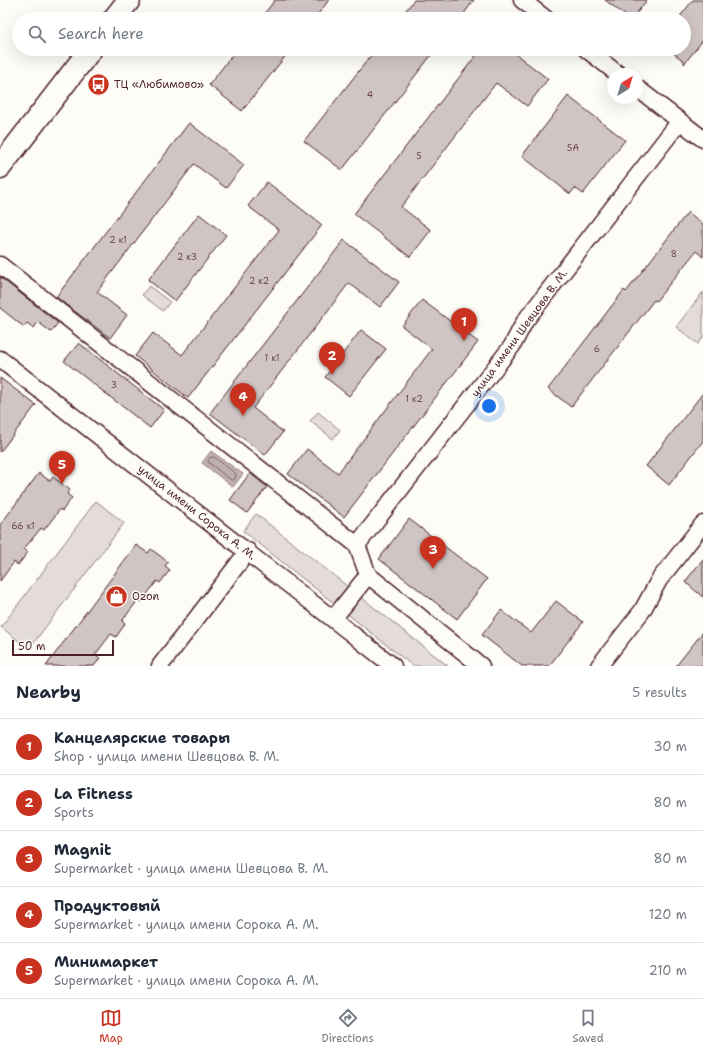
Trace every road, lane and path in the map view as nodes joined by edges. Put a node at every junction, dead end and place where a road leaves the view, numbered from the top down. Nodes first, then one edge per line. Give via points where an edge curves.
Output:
1 (129, 0) edge
2 (522, 0) edge
3 (120, 12) edge
4 (537, 12) edge
5 (85, 56) edge
6 (595, 56) edge
7 (610, 68) edge
8 (643, 93) edge
9 (680, 121) junction
10 (703, 139) edge
11 (4, 154) edge
12 (0, 265) edge
13 (0, 359) edge
14 (703, 524) edge
15 (357, 545) junction
16 (248, 551) junction
17 (368, 575) junction
18 (333, 619) junction
19 (160, 666) edge
20 (393, 666) edge
21 (481, 666) edge
22 (599, 666) edge

1 - 3 main road
2 - 4 street
5 - 11 main road
6 - 7 street
8 - 9 street
9 - 10 street
9 - 15 street, улица имени Шевцова В. М. via 525,321 512,346
12 - 15 street
13 - 16 street, улица имени Сорока А. М.
14 - 22 street via 659,580 642,611
15 - 17 street
16 - 18 street, улица имени Сорока А. М.
16 - 19 street
17 - 18 street
17 - 21 street
18 - 20 street, улица имени Сорока А. М.

